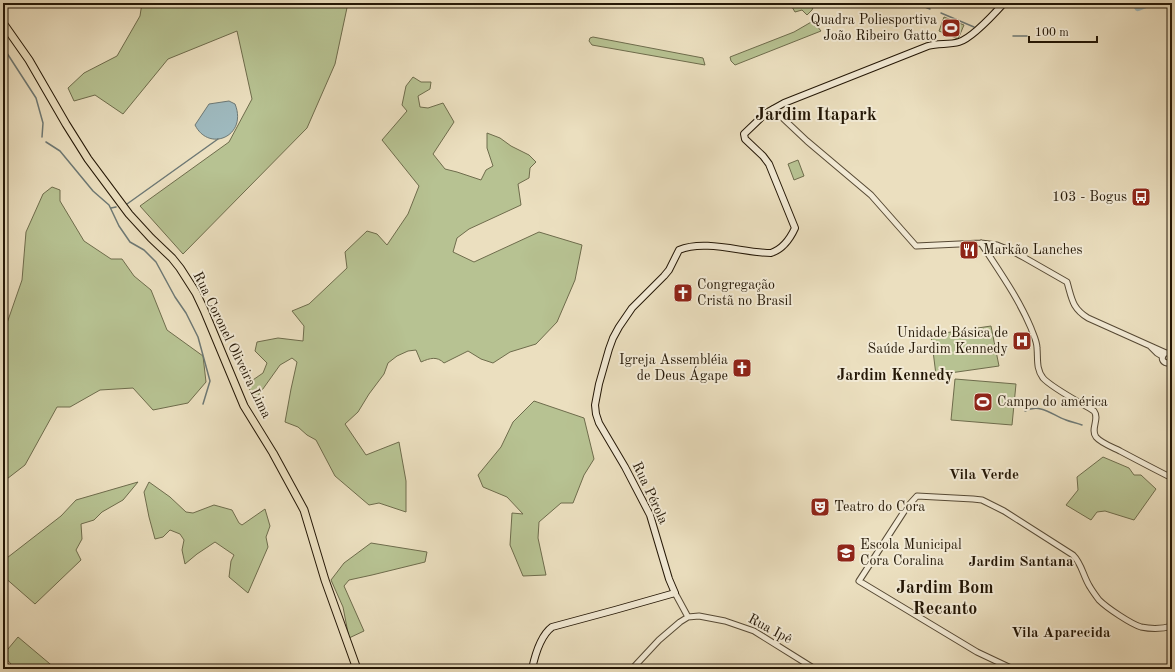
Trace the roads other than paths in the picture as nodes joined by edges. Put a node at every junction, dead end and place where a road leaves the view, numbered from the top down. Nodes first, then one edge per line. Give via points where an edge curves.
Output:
1 (1004, 3) edge
2 (3, 23) edge
3 (948, 43) junction
4 (943, 50) dead end
5 (772, 109) junction
6 (981, 243) junction
7 (1164, 355) junction
8 (1172, 355) edge
9 (1171, 362) edge
10 (1172, 478) edge
11 (675, 593) junction
12 (688, 617) junction
13 (1172, 626) edge
14 (357, 669) edge
15 (532, 669) edge
16 (632, 669) edge
17 (815, 669) edge
18 (1013, 669) edge

1 - 3 main road via 964,40
2 - 14 main road, Rua Coronel Oliveira Lima via 31,64 88,159 135,222 176,263 196,293 244,406 304,510 325,580
3 - 4 main road
3 - 5 main road via 935,44 910,52
5 - 6 street via 871,195 916,246
5 - 11 main road, Rua Pérola via 744,136 769,164 795,228 788,240 771,253 708,246 693,246 680,250 669,270 632,308 619,327 609,349 599,384 596,414 650,515
6 - 7 street via 997,245 1012,251 1063,279 1067,282 1074,305 1082,314
6 - 10 street via 1023,308 1037,344 1040,374 1097,414 1094,430 1096,437
7 - 8 street via 1169,352
7 - 9 street via 1162,359 1165,363
11 - 12 street, Rua Pérola
11 - 15 main road via 552,627 546,632
12 - 16 street via 659,640
12 - 17 street, Rua Ipê via 709,617 754,631
13 - 18 street via 1152,629 1140,626 1111,609 1095,595 1073,555 991,504 973,499 918,496 907,507 859,581 977,652

